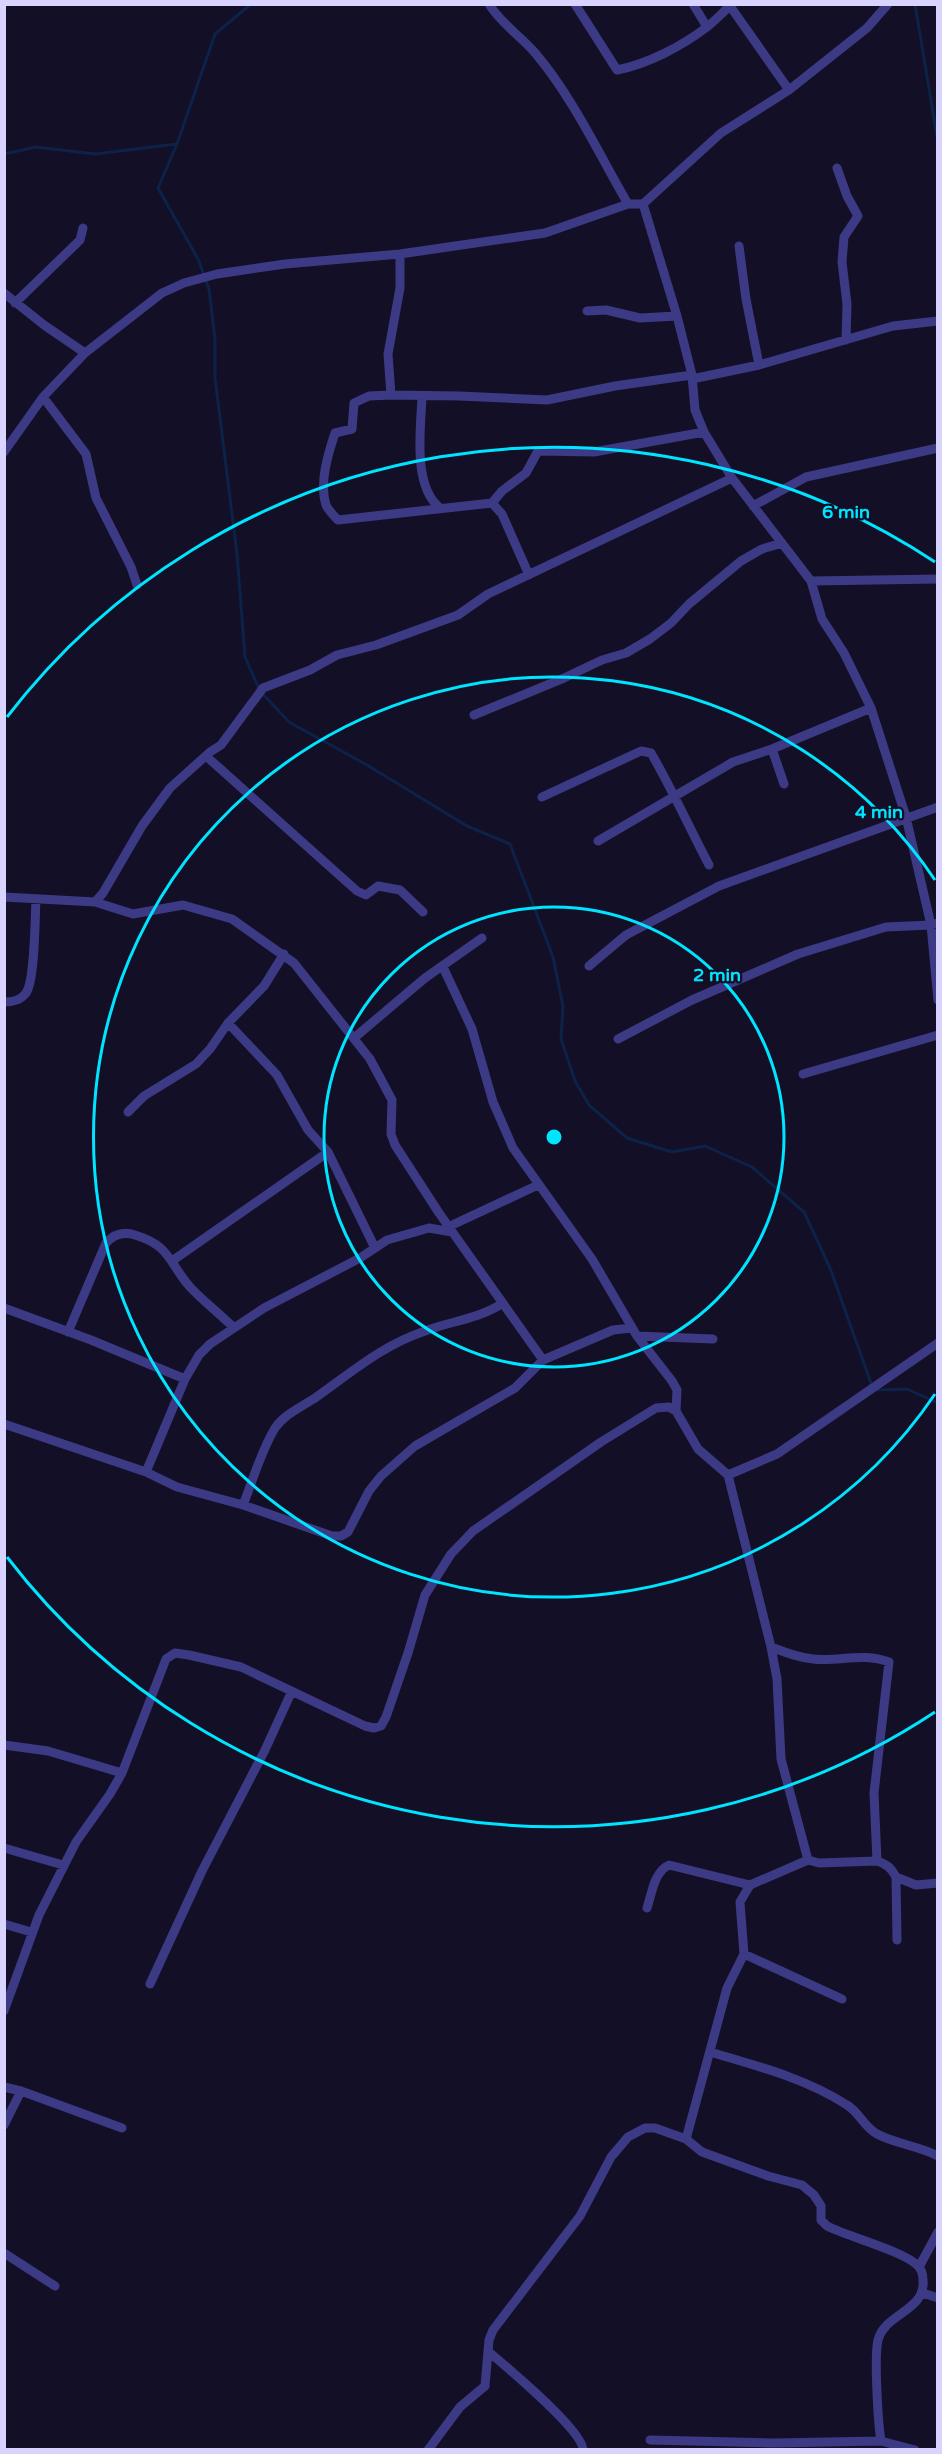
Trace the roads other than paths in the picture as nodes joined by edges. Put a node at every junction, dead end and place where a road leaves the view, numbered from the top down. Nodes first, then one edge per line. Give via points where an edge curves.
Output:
1 (489, 4) edge
2 (575, 4) edge
3 (693, 4) edge
4 (888, 4) edge
5 (731, 5) edge
6 (707, 27) junction
7 (789, 90) junction
8 (837, 168) dead end
9 (628, 204) junction
10 (644, 204) junction
11 (83, 228) dead end
12 (740, 246) dead end
13 (400, 254) junction
14 (4, 293) edge
15 (15, 303) junction
16 (587, 311) dead end
17 (677, 316) junction
18 (938, 321) edge
19 (846, 340) junction
20 (86, 353) junction
21 (759, 364) junction
22 (692, 377) junction
23 (391, 396) junction
24 (422, 396) junction
25 (43, 397) junction
26 (704, 432) junction
27 (938, 448) edge
28 (4, 452) edge
29 (732, 478) junction
30 (492, 503) junction
31 (753, 506) junction
32 (440, 508) junction
33 (782, 543) junction
34 (529, 575) junction
35 (938, 579) edge
36 (811, 581) junction
37 (137, 585) dead end
38 (871, 708) junction
39 (474, 715) dead end
40 (772, 749) junction
41 (206, 756) junction
42 (784, 784) dead end
43 (676, 795) junction
44 (542, 797) dead end
45 (938, 807) edge
46 (906, 817) junction
47 (598, 841) dead end
48 (709, 865) dead end
49 (4, 897) edge
50 (36, 899) junction
51 (95, 902) junction
52 (423, 912) dead end
53 (934, 924) edge
54 (482, 938) dead end
55 (284, 954) junction
56 (589, 966) dead end
57 (443, 967) junction
58 (938, 1000) edge
59 (4, 1002) edge
60 (228, 1023) junction
61 (938, 1035) edge
62 (354, 1038) junction
63 (618, 1039) dead end
64 (803, 1074) dead end
65 (128, 1112) dead end
66 (328, 1152) junction
67 (538, 1185) junction
68 (439, 1213) junction
69 (429, 1228) junction
70 (450, 1229) junction
71 (375, 1248) junction
72 (172, 1261) junction
73 (503, 1303) junction
74 (4, 1308) edge
75 (234, 1328) junction
76 (68, 1332) junction
77 (635, 1332) junction
78 (713, 1339) dead end
79 (937, 1344) edge
80 (543, 1360) junction
81 (185, 1379) junction
82 (676, 1411) junction
83 (4, 1425) edge
84 (146, 1472) junction
85 (728, 1474) junction
86 (243, 1505) junction
87 (771, 1647) junction
88 (291, 1693) junction
89 (4, 1745) edge
90 (122, 1773) junction
91 (4, 1848) edge
92 (808, 1860) junction
93 (877, 1861) junction
94 (63, 1865) junction
95 (896, 1877) junction
96 (938, 1883) edge
97 (750, 1885) junction
98 (647, 1908) dead end
99 (4, 1924) edge
100 (32, 1932) junction
101 (897, 1940) dead end
102 (744, 1954) junction
103 (150, 1984) dead end
104 (842, 1999) dead end
105 (4, 2011) edge
106 (710, 2052) junction
107 (4, 2087) edge
108 (21, 2091) junction
109 (4, 2125) edge
110 (122, 2128) dead end
111 (686, 2139) junction
112 (938, 2156) edge
113 (938, 2232) edge
114 (4, 2253) edge
115 (919, 2267) junction
116 (55, 2286) dead end
117 (923, 2293) junction
118 (938, 2298) edge
119 (488, 2351) junction
120 (650, 2440) dead end
121 (881, 2441) junction
122 (898, 2447) edge
123 (428, 2450) edge
124 (583, 2450) edge
125 (915, 2450) edge

1 - 9 street via 498,19 536,54 564,94
2 - 6 street via 616,70 668,51
3 - 6 street
4 - 7 street via 867,28
5 - 6 street
5 - 7 street
7 - 10 street via 721,133
8 - 19 street via 858,216 844,237
9 - 10 street
9 - 13 street via 544,233
10 - 17 street
11 - 15 street via 80,240
12 - 21 street
13 - 20 street via 285,264 184,283 154,299
13 - 23 street via 400,288 388,354
14 - 15 street
15 - 20 street
16 - 17 street via 606,310 640,318
17 - 22 street
18 - 19 street via 892,326
19 - 21 street
20 - 25 street
21 - 22 street
22 - 24 street via 615,386 547,400
22 - 26 street via 696,410
23 - 24 street
23 - 32 street via 369,396 354,403 352,429 335,433 324,481 326,506 338,520
24 - 32 street via 420,456 428,494
25 - 28 street
25 - 37 street via 86,454 96,498
26 - 29 street
26 - 30 street via 594,452 538,451 526,473
27 - 31 street via 806,477
29 - 31 street
29 - 34 street
30 - 32 street
30 - 34 street via 502,514
31 - 33 street
33 - 36 street
33 - 39 street via 741,561 671,623 626,653
34 - 41 street via 480,599 458,615 376,645 347,651 310,670 271,683 255,697 221,745
35 - 36 street
36 - 38 street via 822,619
38 - 40 street
38 - 46 street
40 - 42 street
40 - 43 street via 732,762
41 - 51 street via 170,788
41 - 52 street via 357,891 366,895 378,886 400,890
43 - 44 street via 651,753 641,751
43 - 47 street
43 - 48 street
45 - 46 street
46 - 53 street
46 - 56 street via 719,886 626,935
49 - 50 street
50 - 51 street
50 - 59 street via 31,977 26,993
51 - 55 street via 133,914 183,905 215,913 232,919
53 - 58 street
53 - 63 street via 886,927 798,954 702,996
54 - 57 street
55 - 60 street via 264,986
55 - 62 street
57 - 62 street
57 - 67 street via 472,1029 493,1102 513,1148
60 - 65 street via 196,1064 152,1090
60 - 66 street via 277,1075 304,1124
61 - 64 street
62 - 68 street via 389,1091 395,1145
66 - 71 street
66 - 72 street
67 - 70 street
67 - 77 street via 614,1292
68 - 69 street
68 - 70 street
69 - 70 street
69 - 71 street via 387,1240
70 - 73 street
71 - 75 street
72 - 75 street via 193,1289
72 - 76 street via 161,1246 151,1241 131,1234 112,1236
73 - 80 street
73 - 86 street via 485,1314 424,1331 380,1351 290,1413 269,1440
74 - 76 street
75 - 81 street via 199,1355
76 - 81 street
77 - 78 street
77 - 80 street via 613,1330
77 - 82 street via 677,1390
79 - 85 street via 777,1454
80 - 86 street via 515,1388 415,1446 396,1462 369,1491 348,1532 341,1536
81 - 84 street
82 - 85 street via 698,1449
82 - 88 street via 663,1406 656,1408 472,1531 451,1554 425,1595 381,1726 365,1726
83 - 84 street
84 - 86 street via 177,1487
85 - 87 street
87 - 92 street via 777,1680 781,1759
87 - 93 street via 811,1659 873,1656 889,1662 874,1793
88 - 90 street via 241,1668 175,1653 166,1659 159,1672
88 - 103 street
89 - 90 street via 48,1751
90 - 94 street
91 - 94 street
92 - 93 street
92 - 97 street
93 - 95 street via 885,1863
94 - 100 street
95 - 96 street via 916,1885
95 - 101 street
97 - 98 street via 669,1865 658,1875
97 - 102 street via 740,1902
99 - 100 street
100 - 105 street
102 - 104 street
102 - 106 street via 727,1988
106 - 111 street
106 - 112 street via 789,2075 850,2106 863,2124 878,2134
107 - 108 street
108 - 109 street
108 - 110 street
111 - 115 street via 702,2152 802,2185 821,2206 821,2220 826,2226
111 - 119 street via 655,2128 645,2128 628,2137 611,2157 580,2216 493,2330
113 - 115 street
114 - 116 street
115 - 117 street
117 - 118 street
117 - 121 street via 879,2338
119 - 123 street via 485,2386 460,2407
119 - 124 street via 551,2408 582,2442
120 - 121 street
121 - 122 street
122 - 125 street

